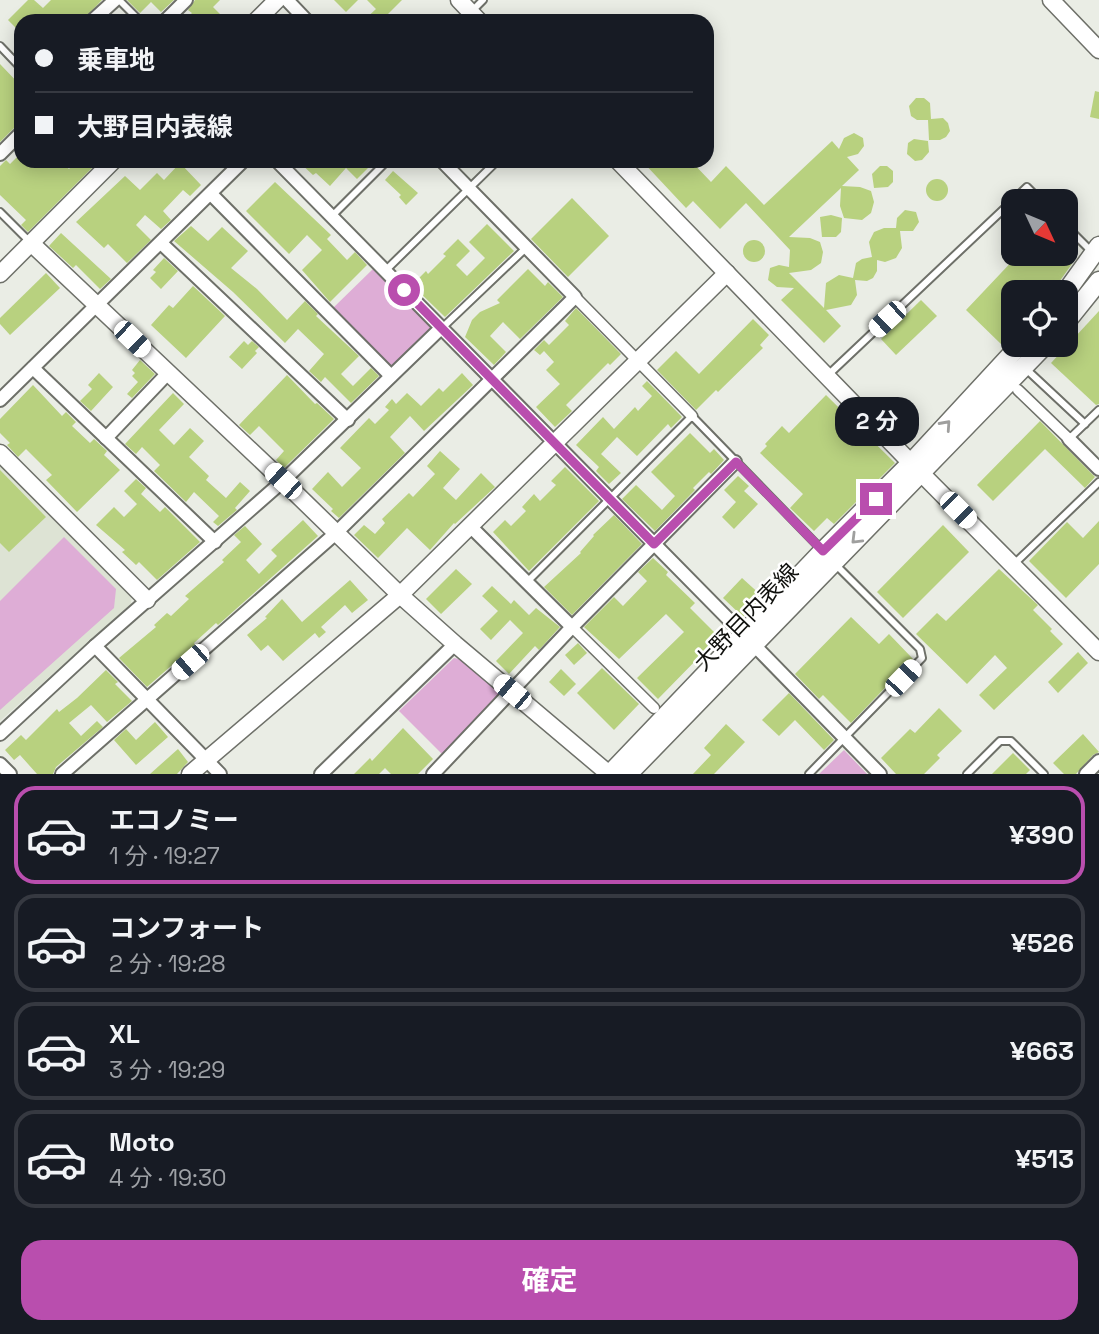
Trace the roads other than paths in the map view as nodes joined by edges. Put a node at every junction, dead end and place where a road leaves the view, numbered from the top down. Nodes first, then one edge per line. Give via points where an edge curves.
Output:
1 (117, 0) edge
2 (186, 0) edge
3 (277, 0) edge
4 (287, 0) edge
5 (459, 0) edge
6 (1051, 0) edge
7 (100, 14) edge
8 (132, 14) edge
9 (172, 14) edge
10 (263, 14) edge
11 (300, 14) edge
12 (472, 14) edge
13 (0, 46) edge
14 (1099, 50) edge
15 (14, 61) edge
16 (14, 140) edge
17 (0, 154) edge
18 (106, 168) edge
19 (236, 168) edge
20 (284, 168) edge
21 (380, 168) edge
22 (449, 168) edge
23 (490, 168) edge
24 (625, 168) edge
25 (470, 188) junction
26 (211, 194) junction
27 (0, 212) edge
28 (1001, 212) edge
29 (331, 217) junction
30 (1078, 235) edge
31 (31, 243) junction
32 (161, 243) junction
33 (527, 247) junction
34 (1097, 250) edge
35 (385, 271) junction
36 (727, 273) junction
37 (0, 274) edge
38 (1075, 280) edge
39 (1099, 281) edge
40 (575, 297) junction
41 (96, 306) junction
42 (1078, 307) edge
43 (441, 328) junction
44 (1010, 357) edge
45 (1034, 357) edge
46 (638, 360) junction
47 (1025, 367) junction
48 (33, 368) junction
49 (167, 373) junction
50 (391, 376) junction
51 (827, 376) junction
52 (492, 380) junction
53 (1018, 390) dead end
54 (0, 400) edge
55 (1099, 410) edge
56 (692, 416) junction
57 (348, 420) junction
58 (1085, 424) junction
59 (106, 439) junction
60 (1069, 439) junction
61 (555, 442) junction
62 (0, 453) edge
63 (736, 462) junction
64 (916, 468) junction
65 (1099, 470) edge
66 (283, 481) junction
67 (1099, 482) edge
68 (609, 498) junction
69 (470, 526) junction
70 (336, 533) junction
71 (215, 542) junction
72 (654, 544) junction
73 (828, 557) junction
74 (1013, 565) junction
75 (527, 582) junction
76 (400, 595) junction
77 (147, 600) junction
78 (572, 628) junction
79 (749, 640) junction
80 (455, 644) junction
81 (95, 646) junction
82 (1099, 652) edge
83 (512, 692) junction
84 (148, 699) junction
85 (654, 708) dead end
86 (0, 734) edge
87 (845, 738) junction
88 (206, 760) junction
89 (1099, 761) edge
90 (0, 764) edge
91 (10, 774) edge
92 (62, 774) edge
93 (190, 774) edge
94 (220, 774) edge
95 (321, 774) edge
96 (433, 774) edge
97 (610, 774) edge
98 (628, 774) edge
99 (809, 774) edge
100 (880, 774) edge
101 (967, 774) edge
102 (1044, 774) edge
103 (1086, 774) edge

1 - 7 street
1 - 8 lane
2 - 9 street
3 - 10 street
4 - 11 street
5 - 12 street
6 - 14 street
13 - 15 lane
16 - 17 street
18 - 31 street
19 - 26 street
20 - 29 street
21 - 29 lane
22 - 25 street
23 - 25 lane
24 - 36 street
25 - 33 street
25 - 35 lane
26 - 32 street
26 - 50 street
27 - 31 lane
28 - 51 lane
29 - 35 street
30 - 34 lane
31 - 37 street
31 - 41 street
32 - 41 street
32 - 57 street
33 - 40 street
33 - 43 lane
34 - 38 main road
35 - 43 street
36 - 46 street
36 - 51 street
39 - 42 main road
40 - 46 street
40 - 52 street
41 - 48 street
41 - 49 street
43 - 50 street
43 - 52 street
64 -> 44 main road, 大野目内表線
45 - 47 main road, 大野目内表線
46 - 56 street
46 - 61 street
47 - 58 lane
47 - 64 main road, 大野目内表線
48 - 54 street
48 - 59 street
49 - 59 street
49 - 66 street
50 - 57 street
51 - 64 street
52 - 61 street
52 - 70 street
53 - 60 street
55 - 58 lane
56 - 63 lane
56 - 68 lane
57 - 66 street
58 - 60 lane
59 - 71 street
60 - 65 street
61 - 68 street
61 - 69 street
62 - 77 street
63 - 72 street
63 - 73 lane
64 - 73 main road, 大野目内表線
64 - 74 street
66 - 70 street
66 - 71 street
67 - 74 lane
68 - 72 street
68 - 75 lane
69 - 75 street
69 - 76 street
70 - 76 street
70 - 84 street
71 - 77 street
72 - 78 street
72 - 79 street
73 - 79 main road, 大野目内表線
73 - 87 lane via 920,649 922,658
74 - 82 street
75 - 78 street
76 - 80 street
76 - 88 street
77 - 81 street
78 - 83 street
78 - 85 street
79 - 87 street
79 - 97 main road, 大野目内表線
79 - 98 main road, 大野目内表線
80 - 83 street
80 - 95 street
81 - 84 street
81 - 86 street
83 - 96 street
83 - 97 street
84 - 88 street
84 - 92 street
87 - 99 lane
87 - 100 street
88 - 93 street
88 - 94 street
89 - 103 street
90 - 91 street
101 - 102 lane via 1000,741 1011,741

